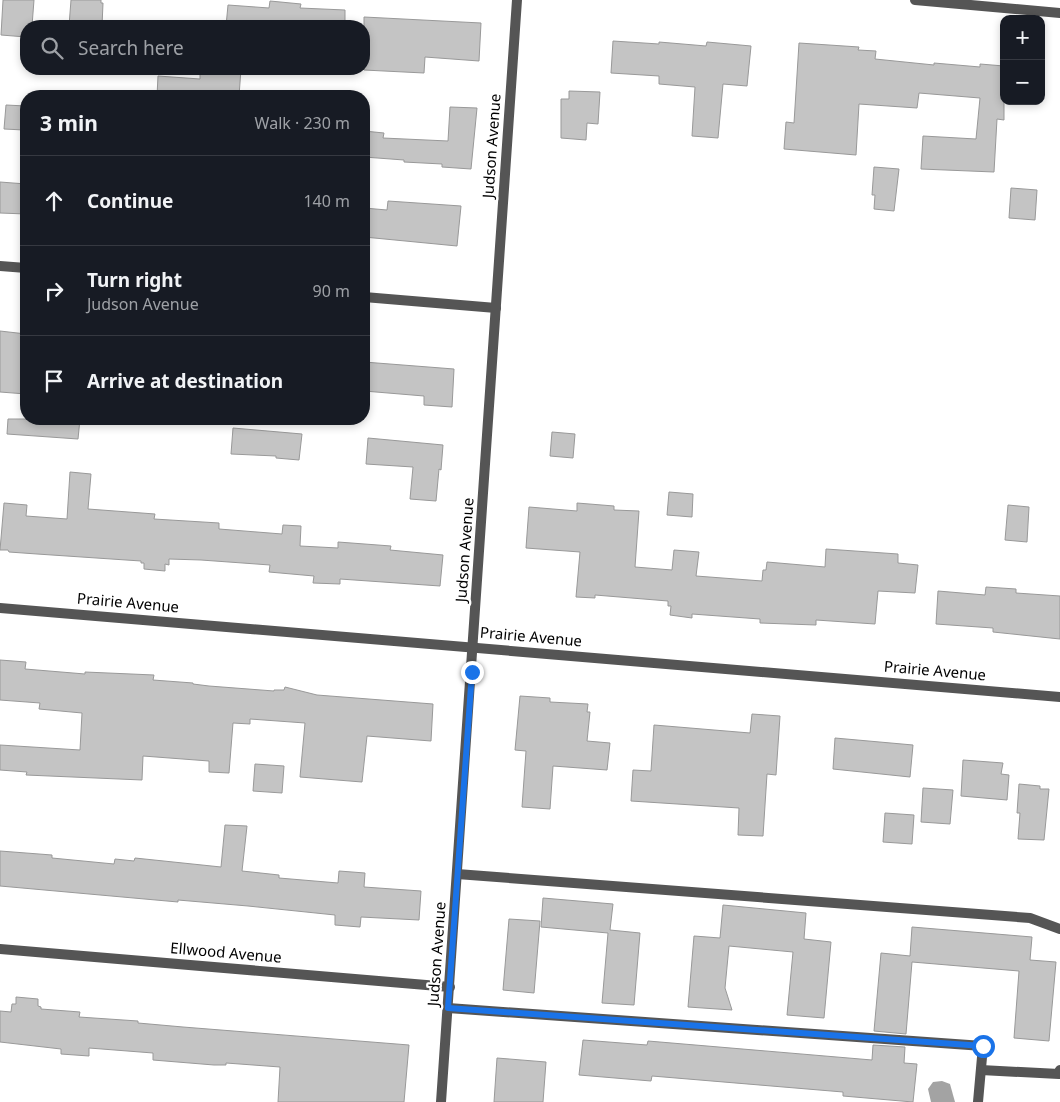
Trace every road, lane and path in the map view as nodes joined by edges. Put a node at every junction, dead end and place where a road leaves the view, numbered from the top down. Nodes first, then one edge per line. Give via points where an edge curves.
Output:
1 (517, 0) edge
2 (915, 0) edge
3 (1060, 12) edge
4 (0, 266) edge
5 (20, 268) edge
6 (370, 298) edge
7 (496, 308) junction
8 (0, 608) edge
9 (473, 647) junction
10 (1060, 697) edge
11 (458, 874) junction
12 (1060, 929) edge
13 (0, 949) edge
14 (450, 987) junction
15 (448, 1008) junction
16 (981, 1070) junction
17 (1060, 1070) edge
18 (441, 1102) edge
19 (978, 1102) edge

1 - 7 street, Judson Avenue
2 - 3 street
4 - 5 street
6 - 7 street
7 - 9 street, Judson Avenue
8 - 9 street, Prairie Avenue
9 - 10 street, Prairie Avenue
9 - 11 street, Judson Avenue
11 - 12 street via 1030,918
11 - 14 street, Judson Avenue
13 - 14 street, Ellwood Avenue
14 - 15 street, Judson Avenue
15 - 16 street via 983,1046
15 - 18 street, Judson Avenue
16 - 17 street via 1059,1074
16 - 19 street

